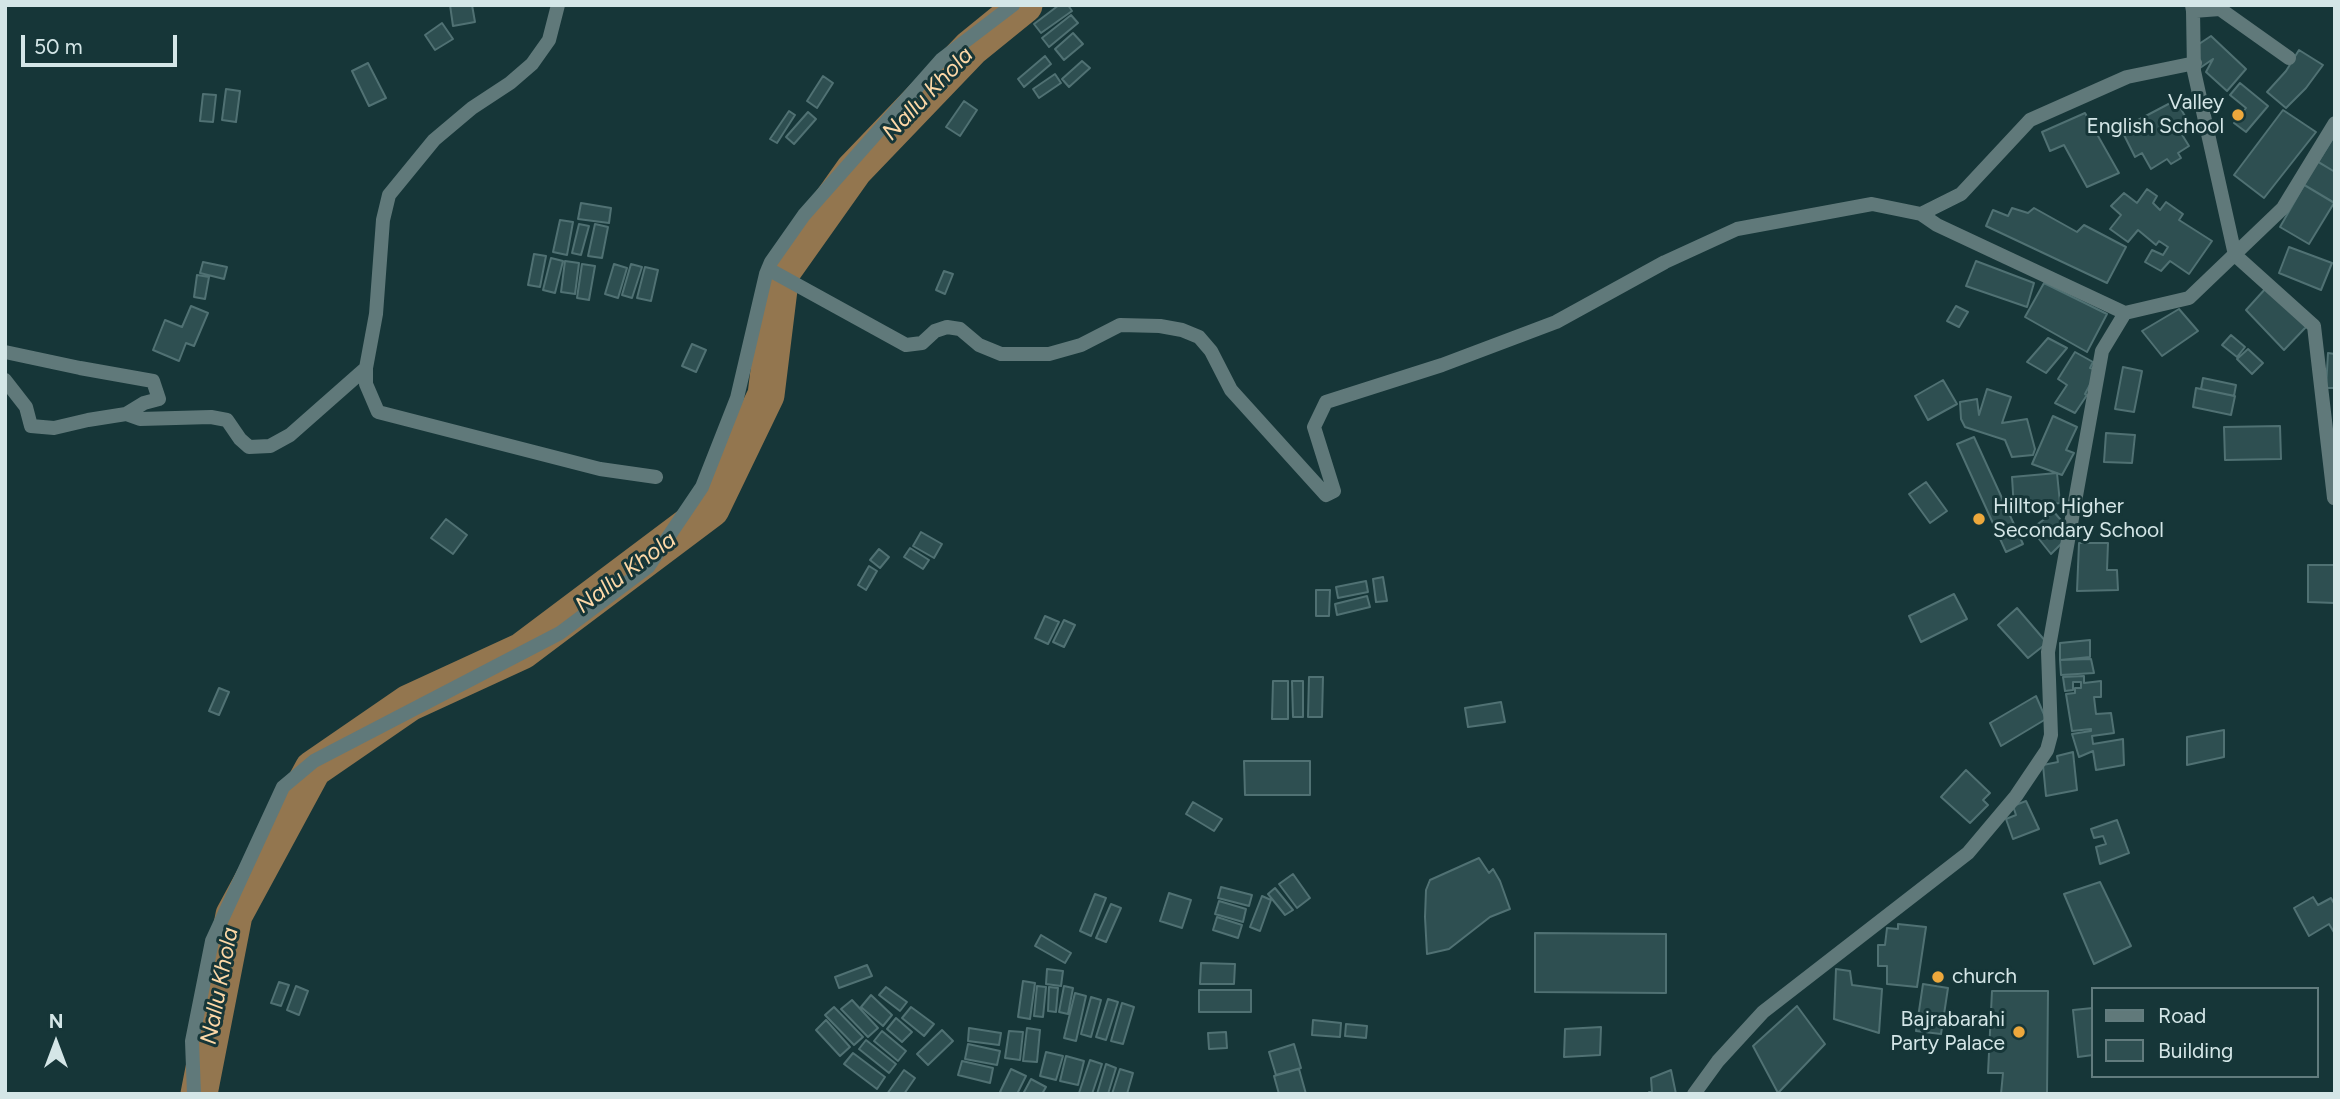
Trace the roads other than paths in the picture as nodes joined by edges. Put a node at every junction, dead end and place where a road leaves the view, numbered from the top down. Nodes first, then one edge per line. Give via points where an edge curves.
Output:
1 (558, 5) edge
2 (1013, 5) edge
3 (2192, 8) edge
4 (2289, 58) dead end
5 (2195, 63) junction
6 (2335, 122) edge
7 (1921, 214) junction
8 (2235, 255) junction
9 (768, 268) junction
10 (2125, 313) junction
11 (5, 352) edge
12 (366, 368) junction
13 (5, 380) edge
14 (126, 414) junction
15 (656, 477) dead end
16 (2334, 498) edge
17 (194, 1094) edge
18 (1694, 1094) edge

1 - 12 street via 549,40 532,64 434,140 389,195
2 - 9 street via 943,59 804,215
3 - 4 street via 2220,9
3 - 5 street
5 - 7 street via 2127,77 2030,120 1961,194
5 - 8 street
6 - 8 street via 2283,208
7 - 9 street via 1872,204 1737,229 1665,262 1556,322 1326,402 1314,427 1334,491 1326,495 1231,390 1199,337 1182,330 1120,325 1081,345 1049,354 1001,354 979,345 960,328 947,327 922,343 906,345
7 - 10 street
8 - 10 street via 2189,298
8 - 16 street via 2314,326
9 - 17 street via 737,398 702,487 648,567 560,633 314,761 283,788 212,941 192,1041
10 - 18 street via 2102,351 2048,652 2051,735 2047,750 1968,853 1763,1012
11 - 14 street via 153,380 159,399
12 - 14 street via 290,435 270,446 249,447 227,420 140,419
12 - 15 street via 366,384 378,412 600,469
13 - 14 street via 26,407 31,426 54,428

